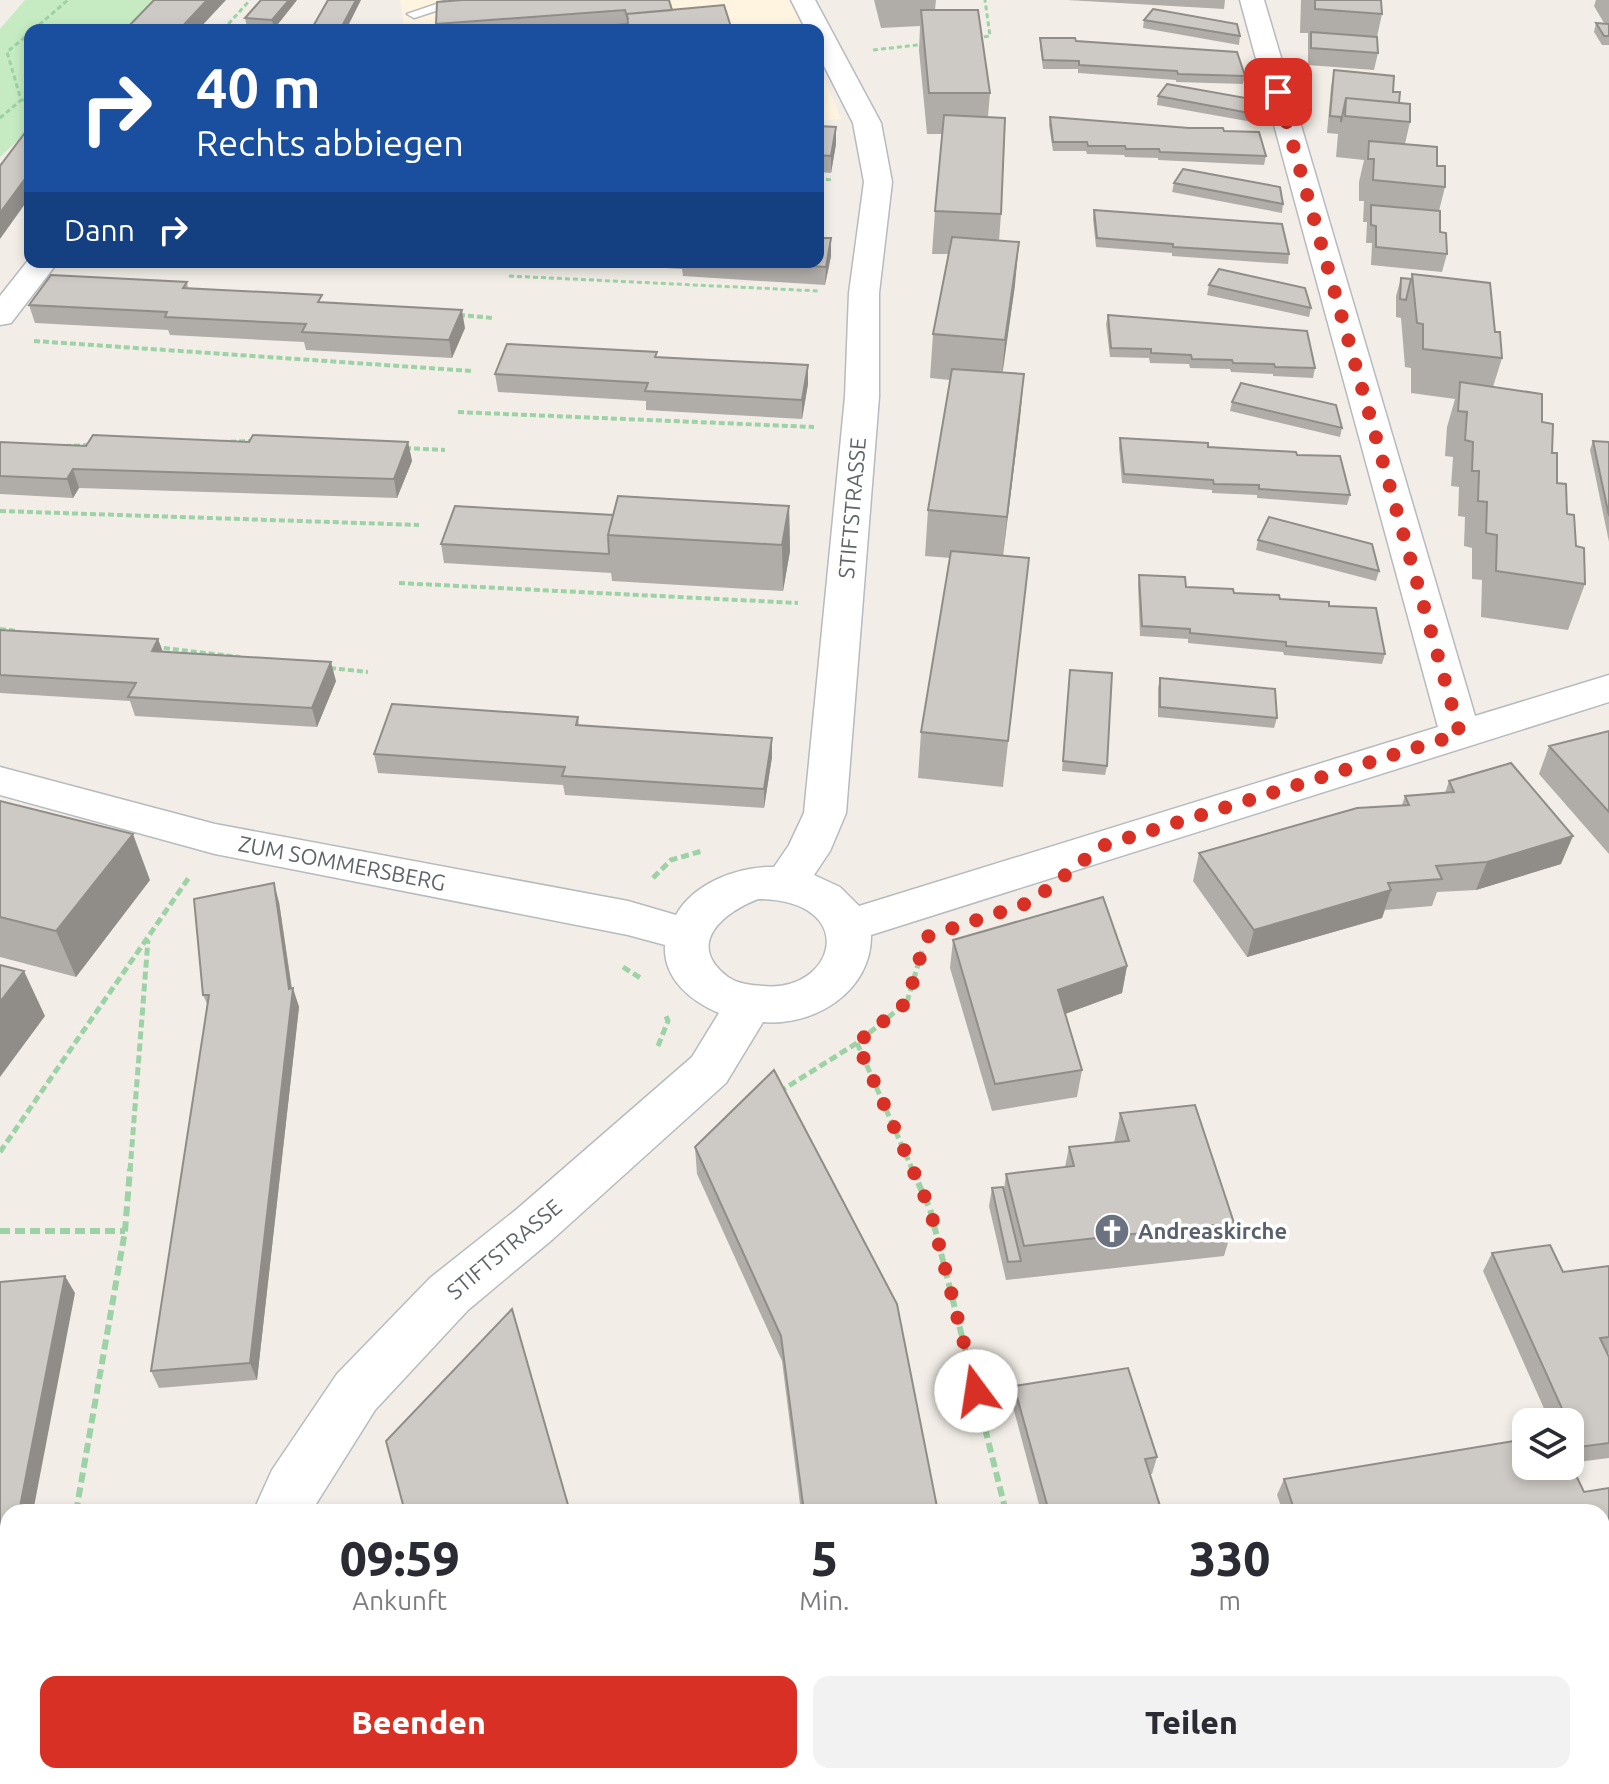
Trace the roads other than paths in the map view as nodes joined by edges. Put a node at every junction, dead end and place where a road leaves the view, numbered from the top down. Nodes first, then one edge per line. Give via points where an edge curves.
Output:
1 (463, 0) edge
2 (803, 0) edge
3 (1252, 0) edge
4 (413, 7) edge
5 (815, 24) edge
6 (824, 41) edge
7 (38, 268) edge
8 (0, 316) edge
9 (1609, 688) edge
10 (1460, 734) junction
11 (0, 781) edge
12 (786, 883) junction
13 (848, 926) junction
14 (686, 934) junction
15 (748, 1006) junction
16 (285, 1504) edge

1 - 4 lane
2 - 5 street, STIFTSTRASSE
3 - 10 street
6 - 12 street, STIFTSTRASSE via 867,123 878,182 864,293 859,429 825,813
7 - 8 street
9 - 10 street
10 - 13 street
11 - 14 street, ZUM SOMMERSBERG via 215,839 628,918
12 - 13 street via 812,891 834,906
12 - 14 street via 730,889 702,907
13 - 15 street via 850,948 840,974 816,994 786,1004
14 - 15 street via 690,966 708,988
15 - 16 street, STIFTSTRASSE via 709,1070 449,1294 356,1392

